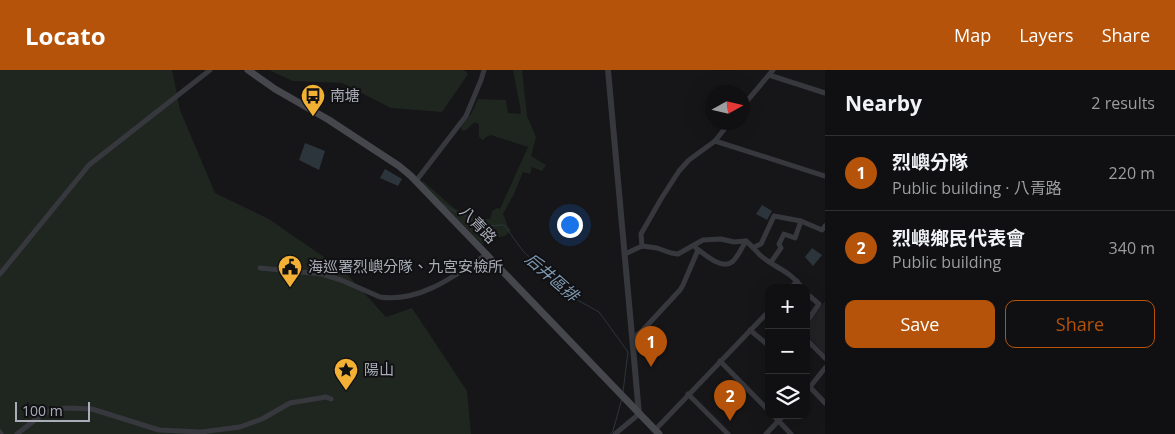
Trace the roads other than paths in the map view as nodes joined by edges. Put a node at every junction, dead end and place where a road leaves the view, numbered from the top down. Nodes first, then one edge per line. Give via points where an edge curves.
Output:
1 (210, 70) edge
2 (248, 70) edge
3 (484, 70) edge
4 (608, 70) edge
5 (771, 72) edge
6 (825, 93) edge
7 (750, 97) edge
8 (724, 130) edge
9 (715, 141) junction
10 (825, 176) edge
11 (416, 181) junction
12 (801, 221) junction
13 (825, 226) edge
14 (746, 240) junction
15 (642, 246) junction
16 (693, 246) junction
17 (754, 247) junction
18 (698, 250) junction
19 (487, 254) junction
20 (625, 254) junction
21 (771, 262) junction
22 (260, 268) dead end
23 (0, 274) edge
24 (797, 281) junction
25 (794, 284) edge
26 (799, 284) edge
27 (810, 296) edge
28 (765, 315) edge
29 (810, 318) edge
30 (750, 330) junction
31 (633, 338) junction
32 (765, 343) edge
33 (810, 343) edge
34 (825, 358) edge
35 (720, 361) junction
36 (825, 368) edge
37 (810, 386) edge
38 (810, 390) edge
39 (688, 394) junction
40 (331, 399) dead end
41 (825, 403) edge
42 (765, 407) edge
43 (639, 414) junction
44 (779, 421) joint
45 (657, 432) edge
46 (17, 434) edge
47 (616, 434) edge
48 (728, 434) edge
49 (766, 434) edge
50 (791, 434) edge

1 - 23 street via 89,165
2 - 11 main road, 八青路 via 337,125
3 - 11 street via 466,116
4 - 20 street
5 - 6 street
5 - 7 street
8 - 9 street
9 - 10 street
9 - 15 street via 679,171 641,234
11 - 19 main road, 八青路
12 - 13 street via 822,230
12 - 17 street via 774,216 761,244
12 - 21 street via 795,238 784,234 779,244 781,248
14 - 16 street via 703,240
14 - 17 street
14 - 18 street via 732,262 726,264 716,262
15 - 16 street via 678,254
15 - 20 street
16 - 18 street
17 - 21 street
18 - 31 street via 680,290
19 - 22 street via 444,283 401,297 386,298 322,274
19 - 43 main road, 八青路
20 - 31 street
21 - 24 street
24 - 25 street
24 - 26 street
27 - 29 street via 819,304
28 - 30 street
30 - 32 street
30 - 35 street
31 - 43 street
33 - 34 street
35 - 39 street
35 - 42 street
36 - 37 street
38 - 41 street
39 - 45 street
39 - 48 street
40 - 46 street via 290,403 240,427 201,432 159,430 92,409 52,409
43 - 45 main road, 八青路
43 - 47 street
44 - 49 street
44 - 50 street

